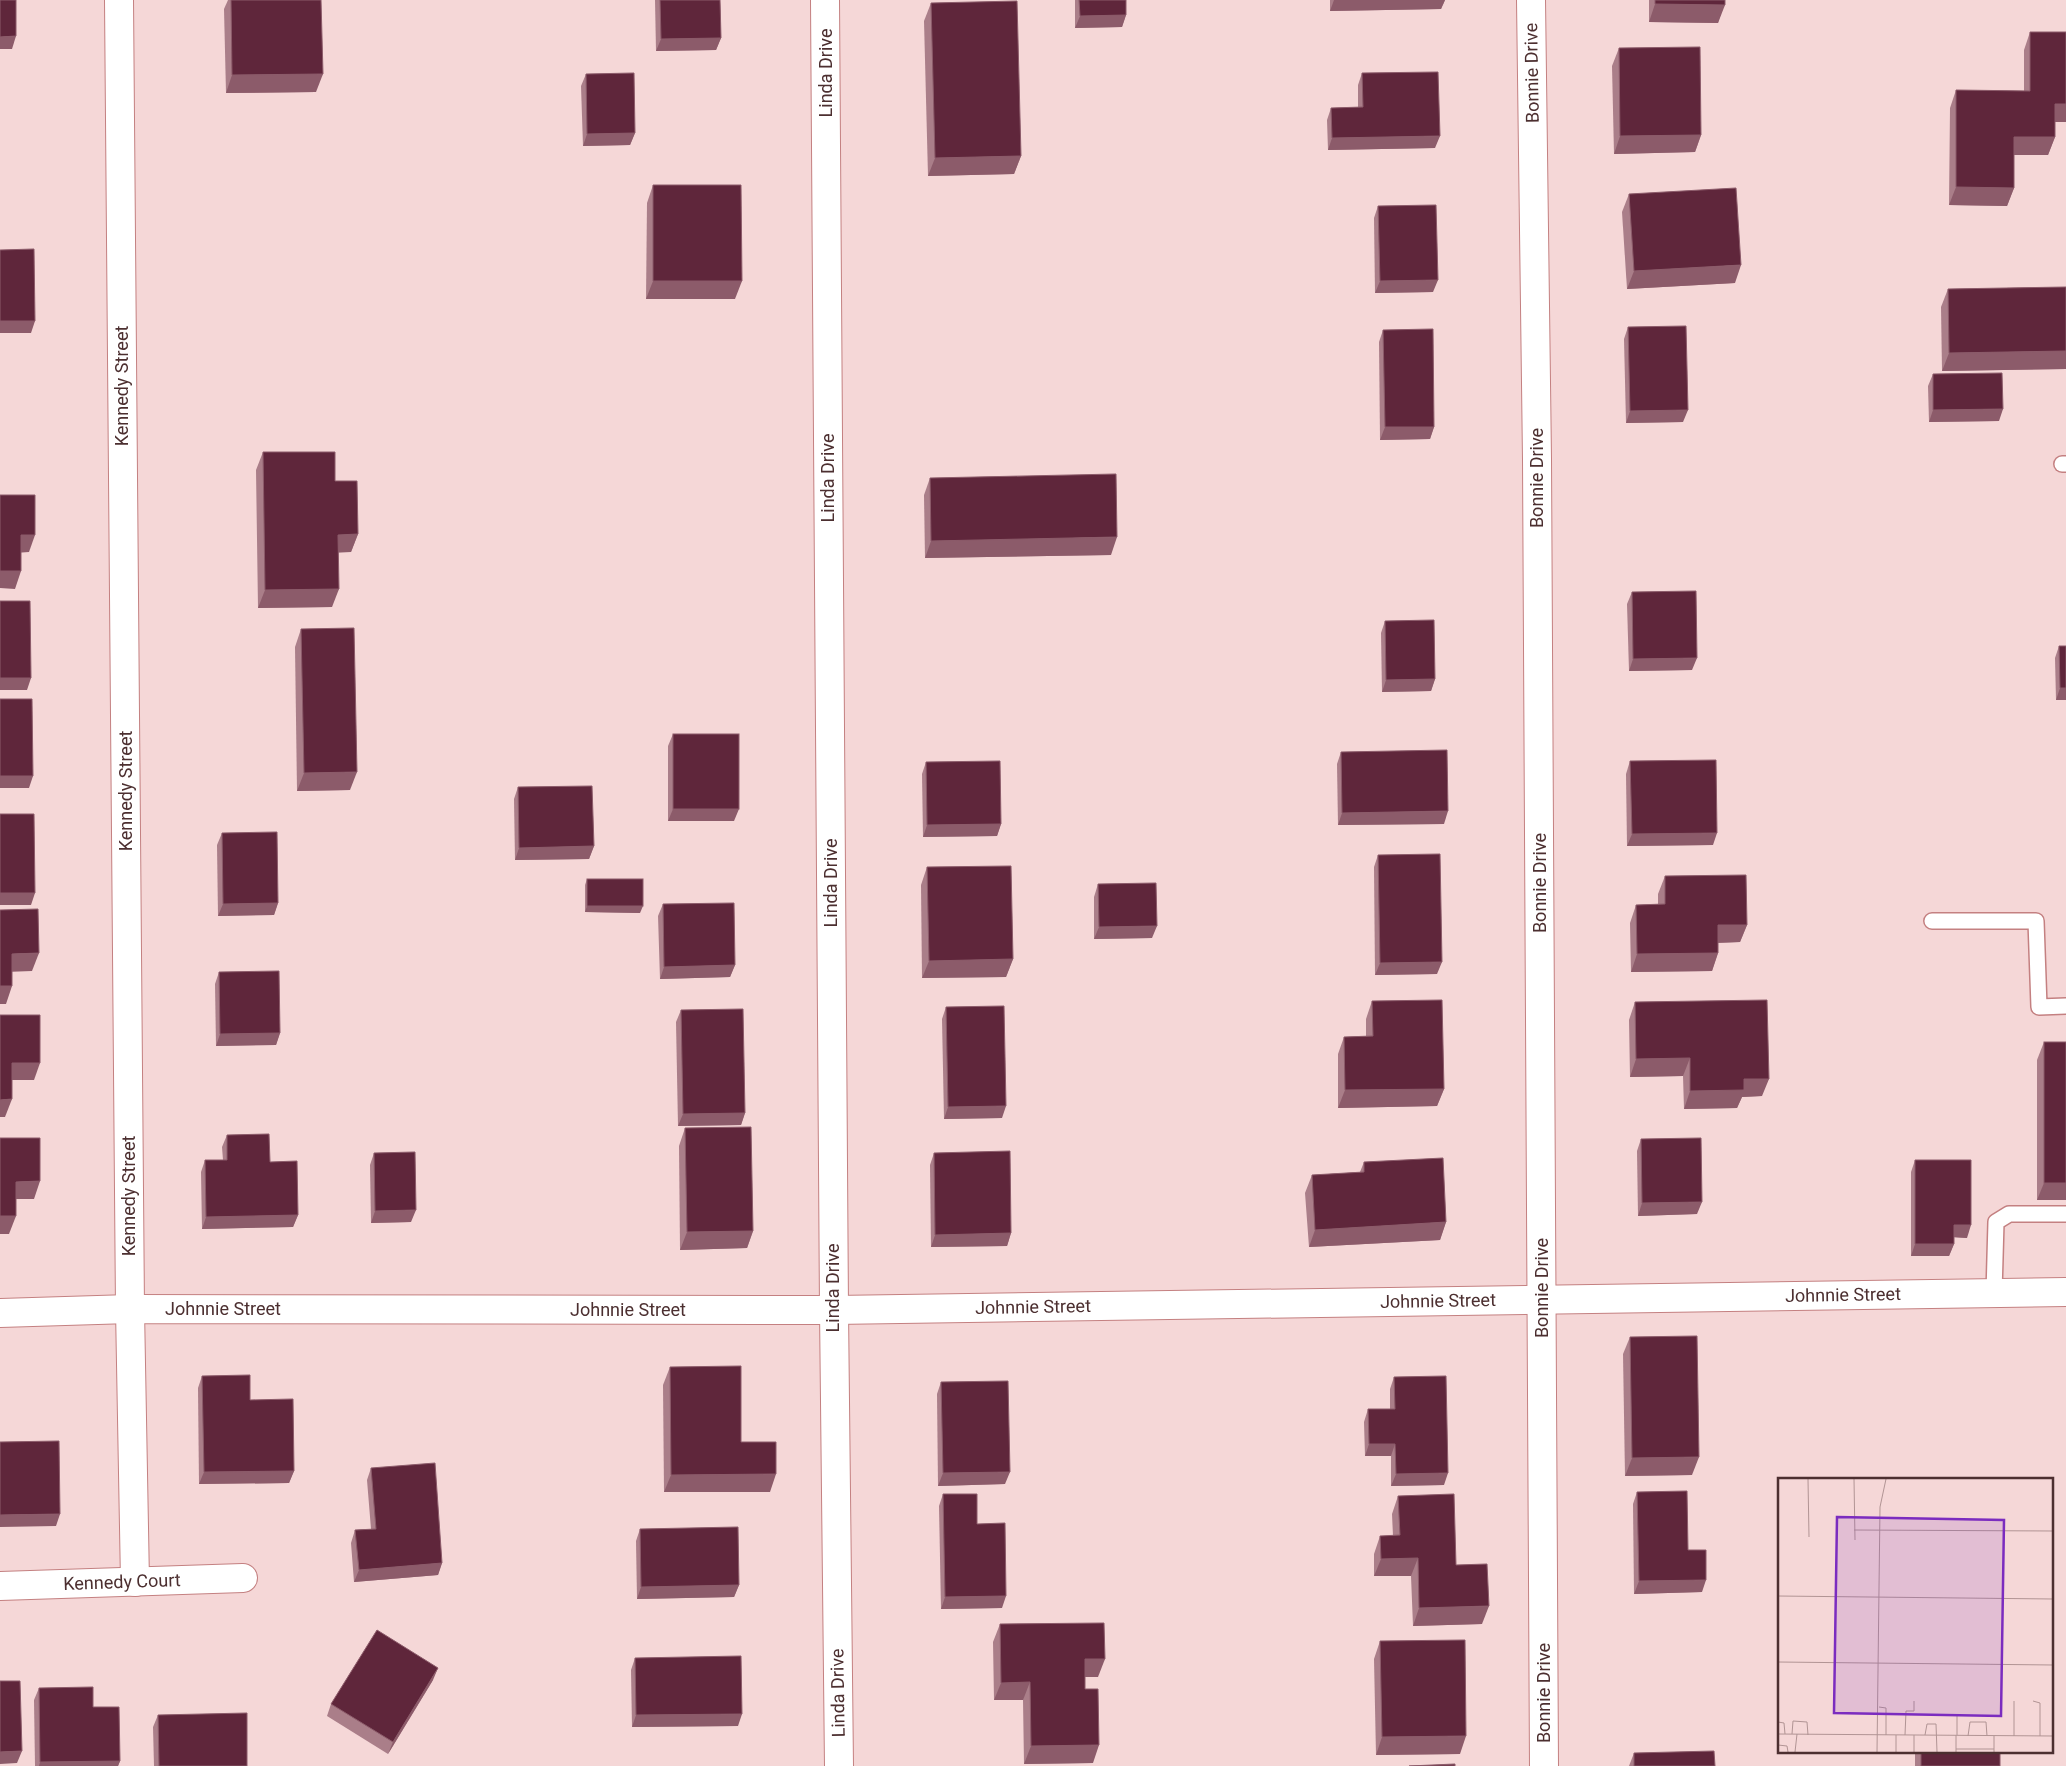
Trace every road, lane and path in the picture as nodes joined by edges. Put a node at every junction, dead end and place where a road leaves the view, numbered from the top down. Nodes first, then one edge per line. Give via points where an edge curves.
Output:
1 (119, 0) edge
2 (825, 0) edge
3 (1532, 0) edge
4 (1932, 921) dead end
5 (2066, 1006) edge
6 (2066, 1214) edge
7 (2066, 1292) edge
8 (1994, 1293) junction
9 (1542, 1299) junction
10 (130, 1309) junction
11 (834, 1310) junction
12 (0, 1313) edge
13 (243, 1578) dead end
14 (135, 1582) junction
15 (0, 1586) edge
16 (839, 1766) edge
17 (1544, 1766) edge

1 - 10 street, Kennedy Street
2 - 11 street, Linda Drive
3 - 9 street, Bonnie Drive
4 - 5 lane via 2036,921 2039,1007
6 - 8 lane via 2009,1214 1996,1222
7 - 8 street, Johnnie Street
8 - 9 street, Johnnie Street
9 - 11 street, Johnnie Street
9 - 17 street, Bonnie Drive
10 - 11 street, Johnnie Street
10 - 12 street, Johnnie Street
10 - 14 street, Kennedy Street
11 - 16 street, Linda Drive
13 - 14 street, Kennedy Court
14 - 15 street, Kennedy Court

